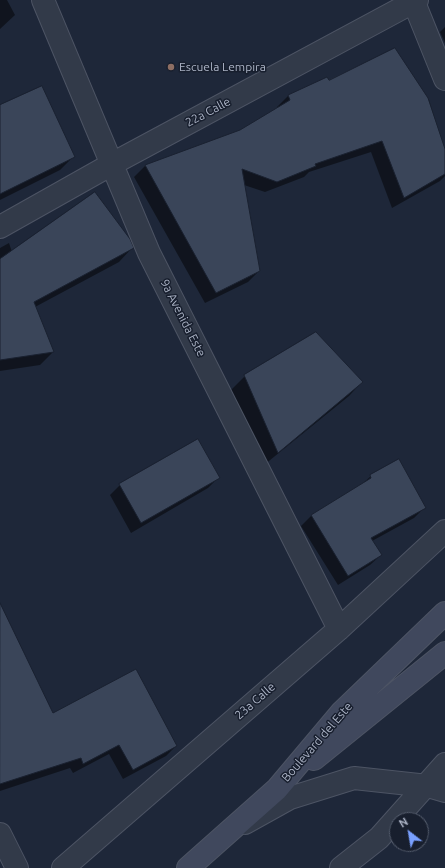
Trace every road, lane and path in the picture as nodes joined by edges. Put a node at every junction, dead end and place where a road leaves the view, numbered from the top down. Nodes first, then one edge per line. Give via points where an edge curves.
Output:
1 (43, 0) edge
2 (415, 1) edge
3 (445, 79) edge
4 (112, 164) junction
5 (0, 227) edge
6 (445, 531) edge
7 (445, 613) edge
8 (339, 629) junction
9 (445, 653) edge
10 (445, 764) edge
11 (436, 788) edge
12 (277, 789) junction
13 (232, 830) junction
14 (0, 834) edge
15 (17, 868) edge
16 (63, 868) edge
17 (188, 868) edge
18 (341, 868) edge

1 - 4 street, 9a Avenida Este
2 - 3 street
2 - 4 street, 22a Calle
4 - 5 street, 22a Calle
4 - 8 street, 9a Avenida Este via 149,253
6 - 8 street, 23a Calle
7 - 12 main road, Boulevard del Este via 341,713
8 - 16 street, 23a Calle
9 - 12 main road
10 - 11 street
11 - 13 street via 354,778 290,798
11 - 18 street
12 - 13 main road, Boulevard del Este
13 - 17 main road, Boulevard del Este
14 - 15 street

